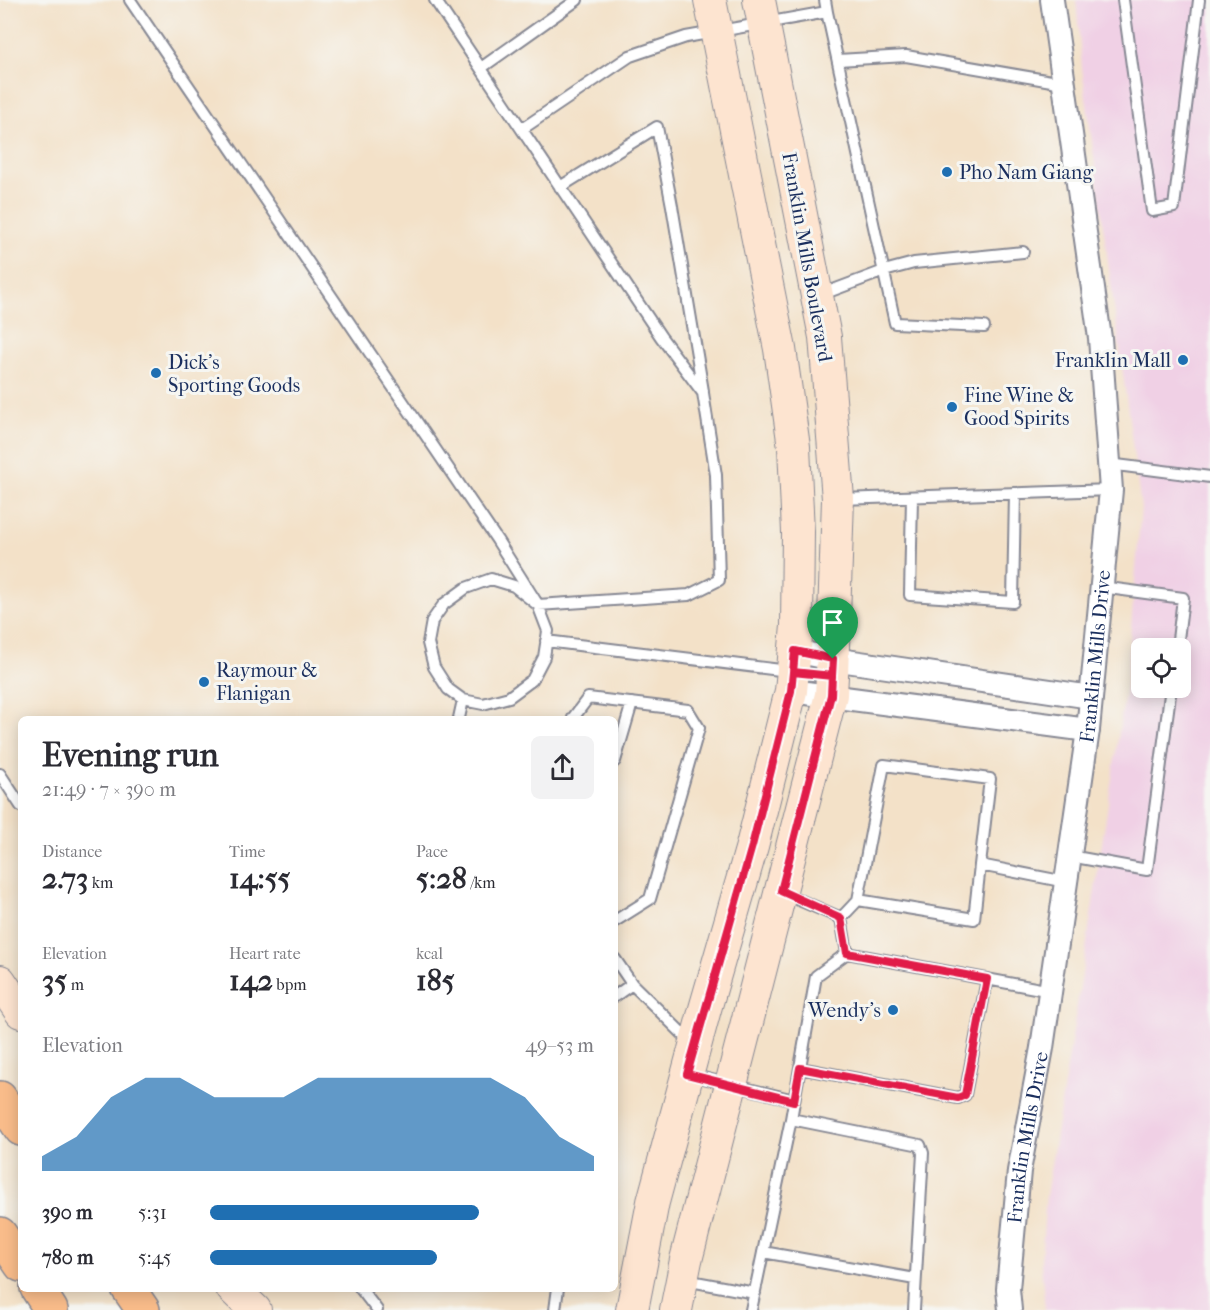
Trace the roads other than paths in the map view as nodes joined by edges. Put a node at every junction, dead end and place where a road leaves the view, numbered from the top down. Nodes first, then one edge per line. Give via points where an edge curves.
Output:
1 (130, 0) edge
2 (435, 0) edge
3 (577, 0) edge
4 (710, 0) edge
5 (825, 0) edge
6 (1052, 0) edge
7 (1123, 0) edge
8 (1199, 0) edge
9 (761, 12) edge
10 (827, 12) junction
11 (716, 31) junction
12 (838, 60) junction
13 (481, 68) junction
14 (1063, 83) junction
15 (522, 129) junction
16 (560, 187) junction
17 (1023, 252) dead end
18 (884, 271) junction
19 (817, 297) junction
20 (984, 327) dead end
21 (703, 393) junction
22 (1109, 464) junction
23 (1210, 477) edge
24 (1111, 490) junction
25 (1015, 493) junction
26 (912, 497) junction
27 (838, 500) junction
28 (1101, 587) junction
29 (537, 605) junction
30 (1178, 638) edge
31 (546, 641) junction
32 (793, 671) junction
33 (832, 677) junction
34 (1091, 697) junction
35 (1170, 698) edge
36 (463, 700) junction
37 (632, 703) junction
38 (459, 716) edge
39 (574, 716) edge
40 (1088, 730) junction
41 (618, 751) edge
42 (0, 774) edge
43 (18, 801) edge
44 (1070, 856) junction
45 (980, 865) junction
46 (1066, 882) junction
47 (781, 891) junction
48 (858, 900) junction
49 (841, 918) junction
50 (618, 919) edge
51 (847, 953) junction
52 (618, 963) edge
53 (987, 979) junction
54 (0, 981) edge
55 (632, 984) junction
56 (1051, 991) junction
57 (618, 994) edge
58 (18, 1007) edge
59 (691, 1060) junction
60 (800, 1068) junction
61 (731, 1084) junction
62 (0, 1098) edge
63 (794, 1101) junction
64 (791, 1119) junction
65 (18, 1125) edge
66 (0, 1234) edge
67 (763, 1252) junction
68 (18, 1261) edge
69 (682, 1279) junction
70 (915, 1279) junction
71 (40, 1292) edge
72 (131, 1292) edge
73 (236, 1292) edge
74 (363, 1292) edge
75 (557, 1292) edge
76 (755, 1293) junction
77 (51, 1310) edge
78 (143, 1310) edge
79 (255, 1310) edge
80 (377, 1310) edge
81 (555, 1310) edge
82 (632, 1310) edge
83 (676, 1310) edge
84 (751, 1310) edge
85 (914, 1310) edge
86 (1010, 1310) edge

1 - 29 lane via 497,540
2 - 13 lane
3 - 13 lane
4 - 11 street
5 - 10 lane
6 - 14 street, Franklin Mills Drive
7 - 8 lane via 1152,211 1174,207
9 - 10 lane
9 - 11 lane
9 - 19 street, Franklin Mills Boulevard
10 - 12 lane
11 - 15 lane via 630,56
11 - 32 street via 780,349 794,447 798,532
12 - 14 lane via 906,56
12 - 18 lane
13 - 15 lane
14 - 22 street, Franklin Mills Drive via 1100,338
15 - 16 lane
16 - 21 lane
16 - 21 lane via 657,128
17 - 18 lane via 914,263
18 - 19 lane
18 - 20 lane via 895,323
19 - 27 street, Franklin Mills Boulevard via 825,337
21 - 29 lane via 716,475 719,580 689,595
22 - 23 lane
22 - 24 street, Franklin Mills Drive
24 - 25 lane
24 - 28 street, Franklin Mills Drive
25 - 26 lane
25 - 26 lane via 1013,602 910,595
26 - 27 lane
27 - 33 street, Franklin Mills Boulevard
28 - 30 lane via 1183,598
28 - 34 street, Franklin Mills Drive
29 - 31 lane via 548,631
29 - 36 lane via 514,586 490,579 466,588 444,604 432,621 428,643 434,667 448,689
31 - 32 lane
31 - 36 lane via 544,657 532,680 509,697 483,704
32 - 33 street
32 - 33 street
32 - 59 street via 752,846
33 - 34 street
33 - 40 street
33 - 47 street, Franklin Mills Boulevard
34 - 40 street, Franklin Mills Drive
35 - 44 lane via 1147,870
36 - 38 lane
37 - 39 lane via 588,698
37 - 41 lane
37 - 50 lane via 688,710 699,728 650,899
40 - 44 street, Franklin Mills Drive
42 - 43 lane
44 - 46 street, Franklin Mills Drive
45 - 46 lane
45 - 48 lane via 974,919
45 - 48 lane via 990,779 884,765
46 - 56 street, Franklin Mills Drive
47 - 49 lane
47 - 61 street, Franklin Mills Boulevard
48 - 49 lane
49 - 51 lane
51 - 53 lane
51 - 60 lane via 816,976
52 - 55 lane
53 - 56 lane
53 - 60 lane via 965,1095 958,1098
54 - 58 street
55 - 57 lane
55 - 59 lane
56 - 86 street, Franklin Mills Drive via 1019,1171 1008,1289
59 - 61 lane
59 - 82 street via 653,1202
60 - 63 lane
61 - 63 lane
61 - 69 street, Franklin Mills Boulevard
62 - 65 highway
63 - 64 lane
64 - 67 lane
64 - 70 lane via 920,1145 923,1153
66 - 68 highway
67 - 70 lane
67 - 76 lane
69 - 76 lane
69 - 83 street, Franklin Mills Boulevard
70 - 85 lane
71 - 77 highway
72 - 78 highway
73 - 79 street
74 - 80 lane
75 - 81 lane
76 - 84 lane

